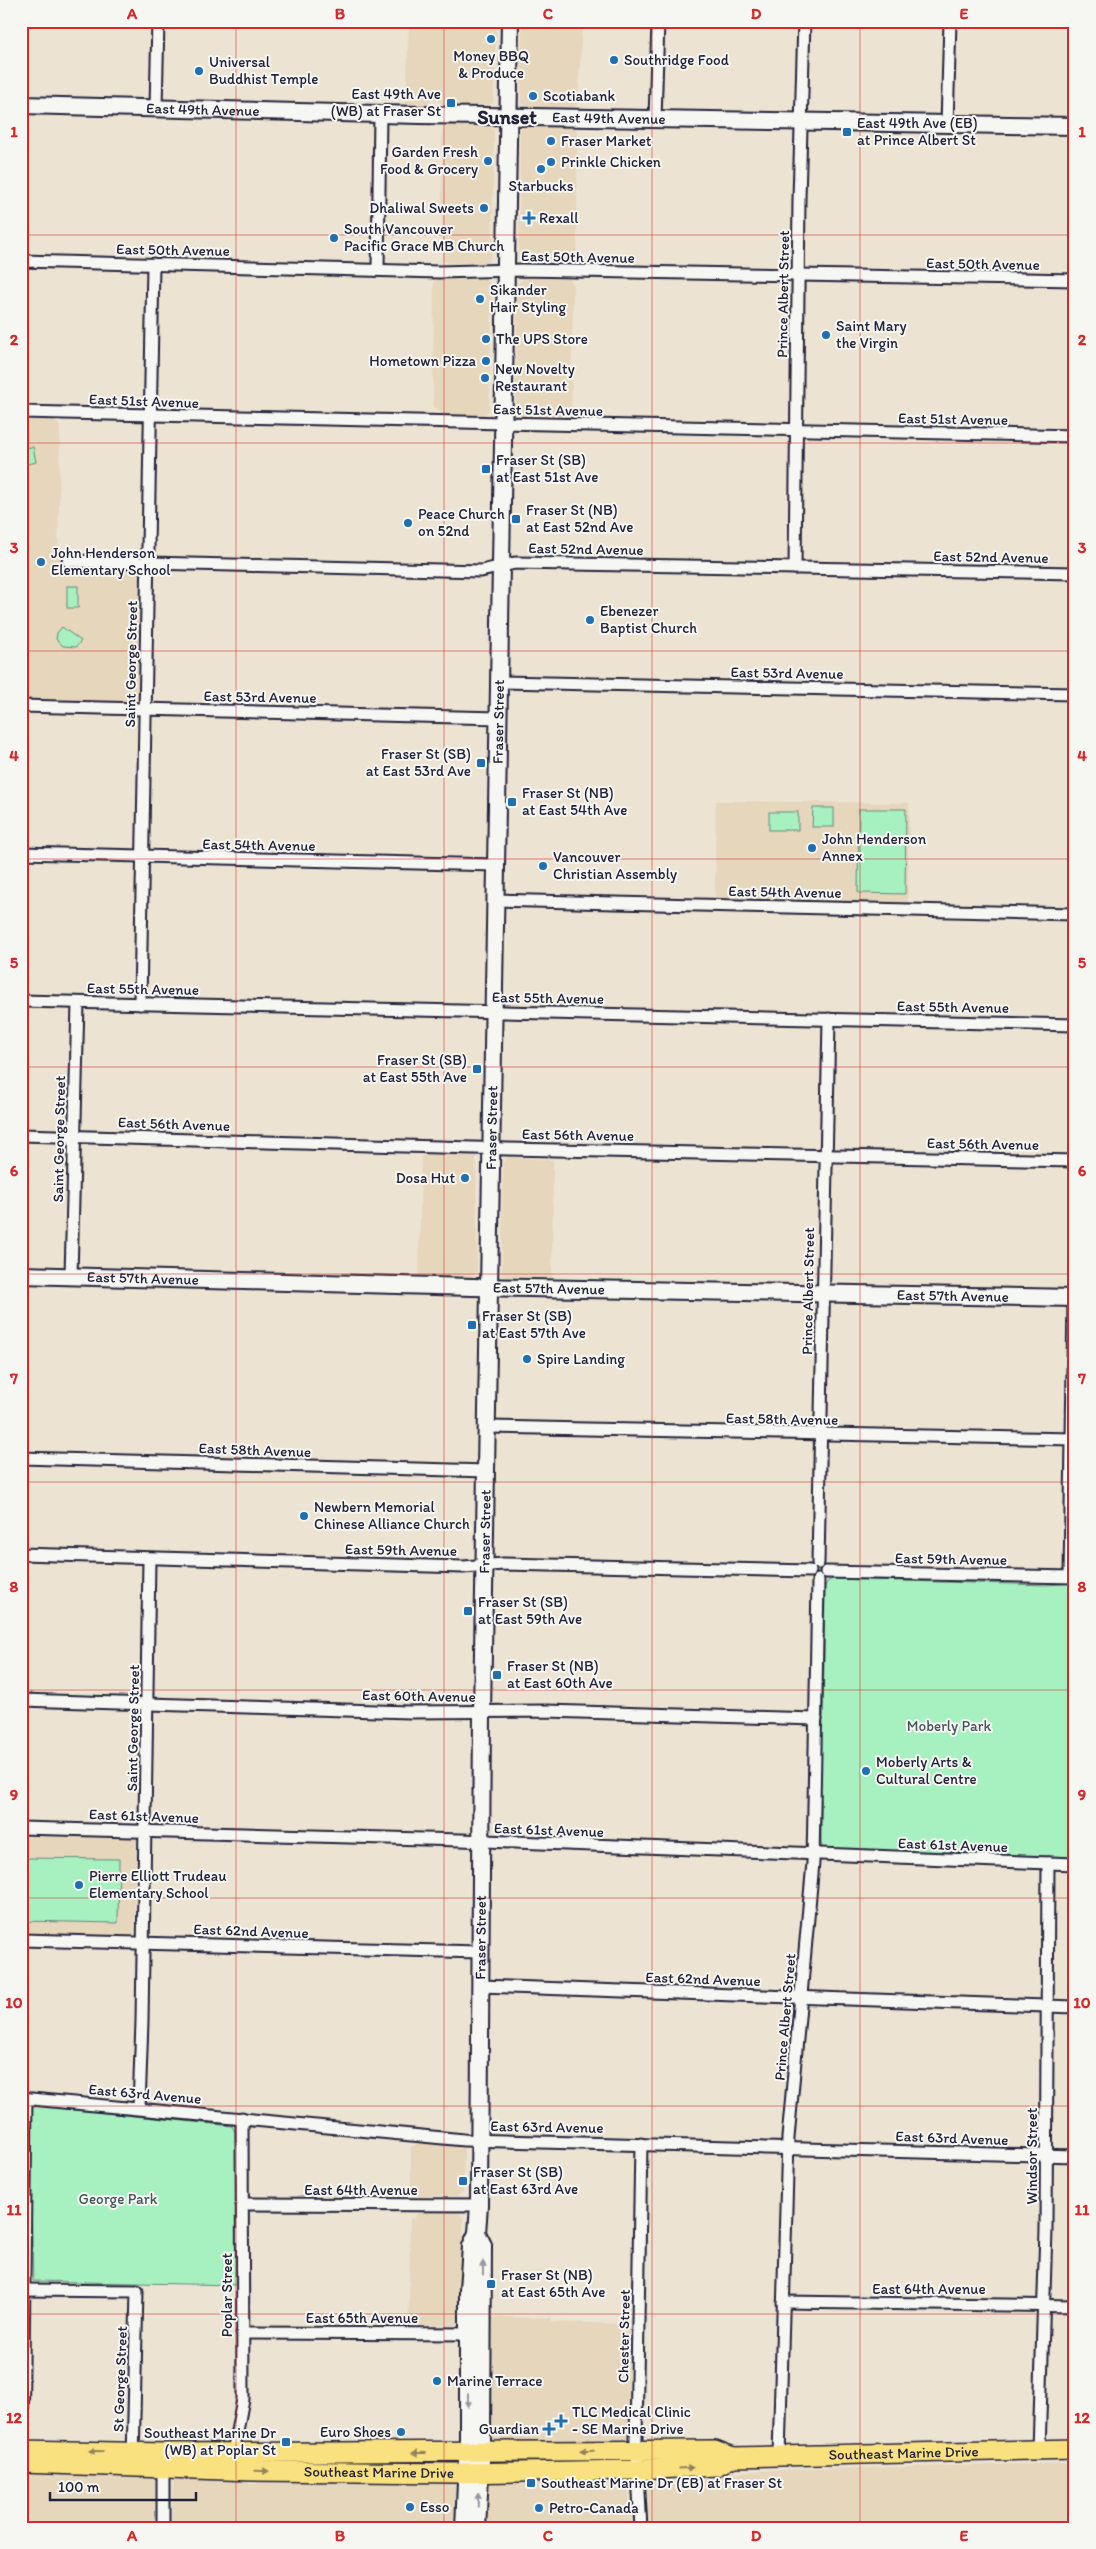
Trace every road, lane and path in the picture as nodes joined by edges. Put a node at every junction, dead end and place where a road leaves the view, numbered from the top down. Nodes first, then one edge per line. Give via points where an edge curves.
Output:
1 (158, 21) edge
2 (510, 21) edge
3 (658, 21) edge
4 (804, 21) edge
5 (950, 21) edge
6 (21, 105) edge
7 (156, 108) junction
8 (380, 114) junction
9 (508, 117) junction
10 (655, 120) junction
11 (802, 122) junction
12 (948, 124) junction
13 (1075, 126) edge
14 (21, 261) edge
15 (153, 264) junction
16 (378, 269) junction
17 (506, 271) junction
18 (798, 276) junction
19 (1075, 280) edge
20 (21, 412) edge
21 (150, 416) junction
22 (503, 425) junction
23 (796, 430) junction
24 (1075, 436) edge
25 (68, 561) dead end
26 (148, 562) junction
27 (500, 567) junction
28 (795, 568) junction
29 (1075, 573) edge
30 (499, 682) junction
31 (1075, 694) edge
32 (21, 706) edge
33 (145, 709) junction
34 (498, 718) junction
35 (21, 853) edge
36 (144, 857) junction
37 (495, 866) junction
38 (495, 900) junction
39 (1075, 914) edge
40 (21, 1001) edge
41 (78, 1003) junction
42 (140, 1004) junction
43 (493, 1012) junction
44 (829, 1019) junction
45 (1075, 1024) edge
46 (21, 1135) edge
47 (74, 1136) junction
48 (491, 1148) junction
49 (826, 1156) junction
50 (1075, 1161) edge
51 (21, 1275) edge
52 (71, 1276) junction
53 (490, 1287) junction
54 (823, 1293) junction
55 (1074, 1298) edge
56 (488, 1427) junction
57 (821, 1434) junction
58 (1073, 1439) edge
59 (21, 1458) edge
60 (487, 1471) junction
61 (21, 1554) edge
62 (149, 1559) junction
63 (484, 1566) junction
64 (818, 1572) junction
65 (1072, 1577) edge
66 (21, 1700) edge
67 (148, 1704) junction
68 (482, 1712) junction
69 (816, 1719) junction
70 (21, 1828) edge
71 (146, 1831) junction
72 (481, 1842) junction
73 (813, 1854) junction
74 (1048, 1863) junction
75 (1075, 1864) edge
76 (21, 1940) edge
77 (144, 1943) junction
78 (480, 1952) junction
79 (480, 1986) junction
80 (802, 1998) junction
81 (1048, 2006) junction
82 (1075, 2007) edge
83 (24, 2098) edge
84 (139, 2108) junction
85 (242, 2118) junction
86 (480, 2140) junction
87 (641, 2144) junction
88 (788, 2149) junction
89 (1047, 2156) junction
90 (1075, 2156) edge
91 (242, 2204) junction
92 (479, 2206) junction
93 (22, 2267) edge
94 (24, 2290) junction
95 (783, 2302) junction
96 (1044, 2305) junction
97 (1075, 2306) edge
98 (242, 2333) junction
99 (475, 2334) junction
100 (1075, 2449) edge
101 (22, 2450) edge
102 (636, 2450) junction
103 (1039, 2450) junction
104 (474, 2453) junction
105 (779, 2456) junction
106 (733, 2457) junction
107 (133, 2460) junction
108 (163, 2461) junction
109 (232, 2462) junction
110 (21, 2463) edge
111 (636, 2470) junction
112 (473, 2473) junction
113 (163, 2528) edge
114 (464, 2528) edge
115 (477, 2528) edge
116 (641, 2528) edge

1 - 7 street
2 - 9 street, Fraser Street
3 - 10 street
4 - 11 street, Prince Albert Street
5 - 12 street
6 - 7 street, East 49th Avenue
7 - 8 street, East 49th Avenue
8 - 9 street, East 49th Avenue
8 - 16 street
9 - 10 street, East 49th Avenue
9 - 17 street, Fraser Street
10 - 11 street, East 49th Avenue
11 - 12 street, East 49th Avenue
11 - 18 street, Prince Albert Street
12 - 13 street, East 49th Avenue
14 - 15 street, East 50th Avenue
15 - 16 street, East 50th Avenue
15 - 21 street, Saint George Street
16 - 17 street, East 50th Avenue
17 - 18 street, East 50th Avenue
17 - 22 street, Fraser Street
18 - 19 street, East 50th Avenue
18 - 23 street, Prince Albert Street
20 - 21 street, East 51st Avenue
21 - 22 street, East 51st Avenue
21 - 26 street, Saint George Street
22 - 23 street, East 51st Avenue
22 - 27 street, Fraser Street
23 - 24 street, East 51st Avenue
23 - 28 street, Prince Albert Street
25 - 26 street, East 52nd Avenue
26 - 27 street, East 52nd Avenue via 480,572
26 - 33 street, Saint George Street
27 - 28 street, East 52nd Avenue via 515,562
27 - 30 street, Fraser Street
28 - 29 street, East 52nd Avenue
30 - 31 street, East 53rd Avenue
30 - 34 street, Fraser Street
32 - 33 street, East 53rd Avenue
33 - 34 street, East 53rd Avenue
33 - 36 street, Saint George Street
34 - 37 street, Fraser Street
35 - 36 street, East 54th Avenue
36 - 37 street, East 54th Avenue
36 - 42 street, Saint George Street
37 - 38 street, Fraser Street
38 - 39 street, East 54th Avenue
38 - 43 street, Fraser Street
40 - 41 street, East 55th Avenue
41 - 42 street, East 55th Avenue
41 - 47 street, Saint George Street
42 - 43 street, East 55th Avenue
43 - 44 street, East 55th Avenue
43 - 48 street, Fraser Street
44 - 45 street, East 55th Avenue
44 - 49 street, Prince Albert Street
46 - 47 street, East 56th Avenue
47 - 48 street, East 56th Avenue
47 - 52 street, Saint George Street
48 - 49 street, East 56th Avenue
48 - 53 street, Fraser Street
49 - 50 street, East 56th Avenue
49 - 54 street, Prince Albert Street
51 - 52 street, East 57th Avenue
52 - 53 street, East 57th Avenue
53 - 54 street, East 57th Avenue
53 - 56 street, Fraser Street
54 - 55 street, East 57th Avenue
54 - 57 street, Prince Albert Street
55 - 58 street
56 - 57 street, East 58th Avenue
56 - 60 street, Fraser Street
57 - 58 street, East 58th Avenue
57 - 64 street, Prince Albert Street
58 - 65 street
59 - 60 street, East 58th Avenue
60 - 63 street, Fraser Street
61 - 62 street, East 59th Avenue
62 - 63 street, East 59th Avenue
62 - 67 street, Saint George Street
63 - 64 street, East 59th Avenue
63 - 68 street, Fraser Street
64 - 65 street, East 59th Avenue
64 - 69 street, Prince Albert Street
66 - 67 street, East 60th Avenue
67 - 68 street, East 60th Avenue
67 - 71 street, Saint George Street
68 - 69 street, East 60th Avenue
68 - 72 street, Fraser Street
69 - 73 street, Prince Albert Street
70 - 71 street, East 61st Avenue
71 - 72 street, East 61st Avenue
71 - 77 street, Saint George Street
72 - 73 street, East 61st Avenue
72 - 78 street, Fraser Street
73 - 74 street, East 61st Avenue
73 - 80 street, Prince Albert Street
74 - 75 street, East 61st Avenue
74 - 81 street, Windsor Street
76 - 77 street, East 62nd Avenue
77 - 78 street, East 62nd Avenue
77 - 84 street, Saint George Street
78 - 79 street, Fraser Street
79 - 80 street, East 62nd Avenue
79 - 86 street, Fraser Street
80 - 81 street, East 62nd Avenue
80 - 88 street, Prince Albert Street
81 - 82 street, East 62nd Avenue
81 - 89 street, Windsor Street
83 - 84 street, East 63rd Avenue
83 - 93 street
84 - 85 street, East 63rd Avenue
85 - 86 street, East 63rd Avenue
85 - 91 street, Poplar Street
86 - 87 street, East 63rd Avenue
86 - 92 street, Fraser Street
87 - 88 street, East 63rd Avenue
87 - 102 street, Chester Street
88 - 89 street, East 63rd Avenue
88 - 95 street, Prince Albert Street
89 - 90 street, East 63rd Avenue
89 - 96 street, Windsor Street
91 - 92 street, East 64th Avenue
91 - 98 street, Poplar Street
92 - 99 street, Fraser Street via 477,2233 483,2245
93 - 94 street
94 - 101 street
94 - 107 street, St George Street via 137,2290
95 - 96 street, East 64th Avenue
95 - 105 street, Prince Albert Street
96 - 97 street, East 64th Avenue
96 - 103 street, Windsor Street
98 - 99 street, East 65th Avenue
98 - 109 street, Poplar Street via 242,2399
99 - 104 street, Fraser Street
100 - 103 main road, Southeast Marine Drive
107 -> 101 main road, Southeast Marine Drive
101 - 110 street
102 -> 104 main road, Southeast Marine Drive
102 - 106 main road, Southeast Marine Drive via 715,2450
102 - 111 street, Chester Street
103 - 105 main road, Southeast Marine Drive
104 -> 109 main road, Southeast Marine Drive
104 - 112 street, Fraser Street
105 - 106 main road, Southeast Marine Drive
111 -> 106 main road, Southeast Marine Drive via 716,2466
107 - 108 main road, Southeast Marine Drive
107 - 110 main road, Southeast Marine Drive
108 - 109 main road, Southeast Marine Drive
108 - 113 street
109 -> 112 main road, Southeast Marine Drive
111 - 112 main road, Southeast Marine Drive
111 - 116 street, Chester Street
112 - 114 street, Fraser Street
115 -> 112 street, Fraser Street

